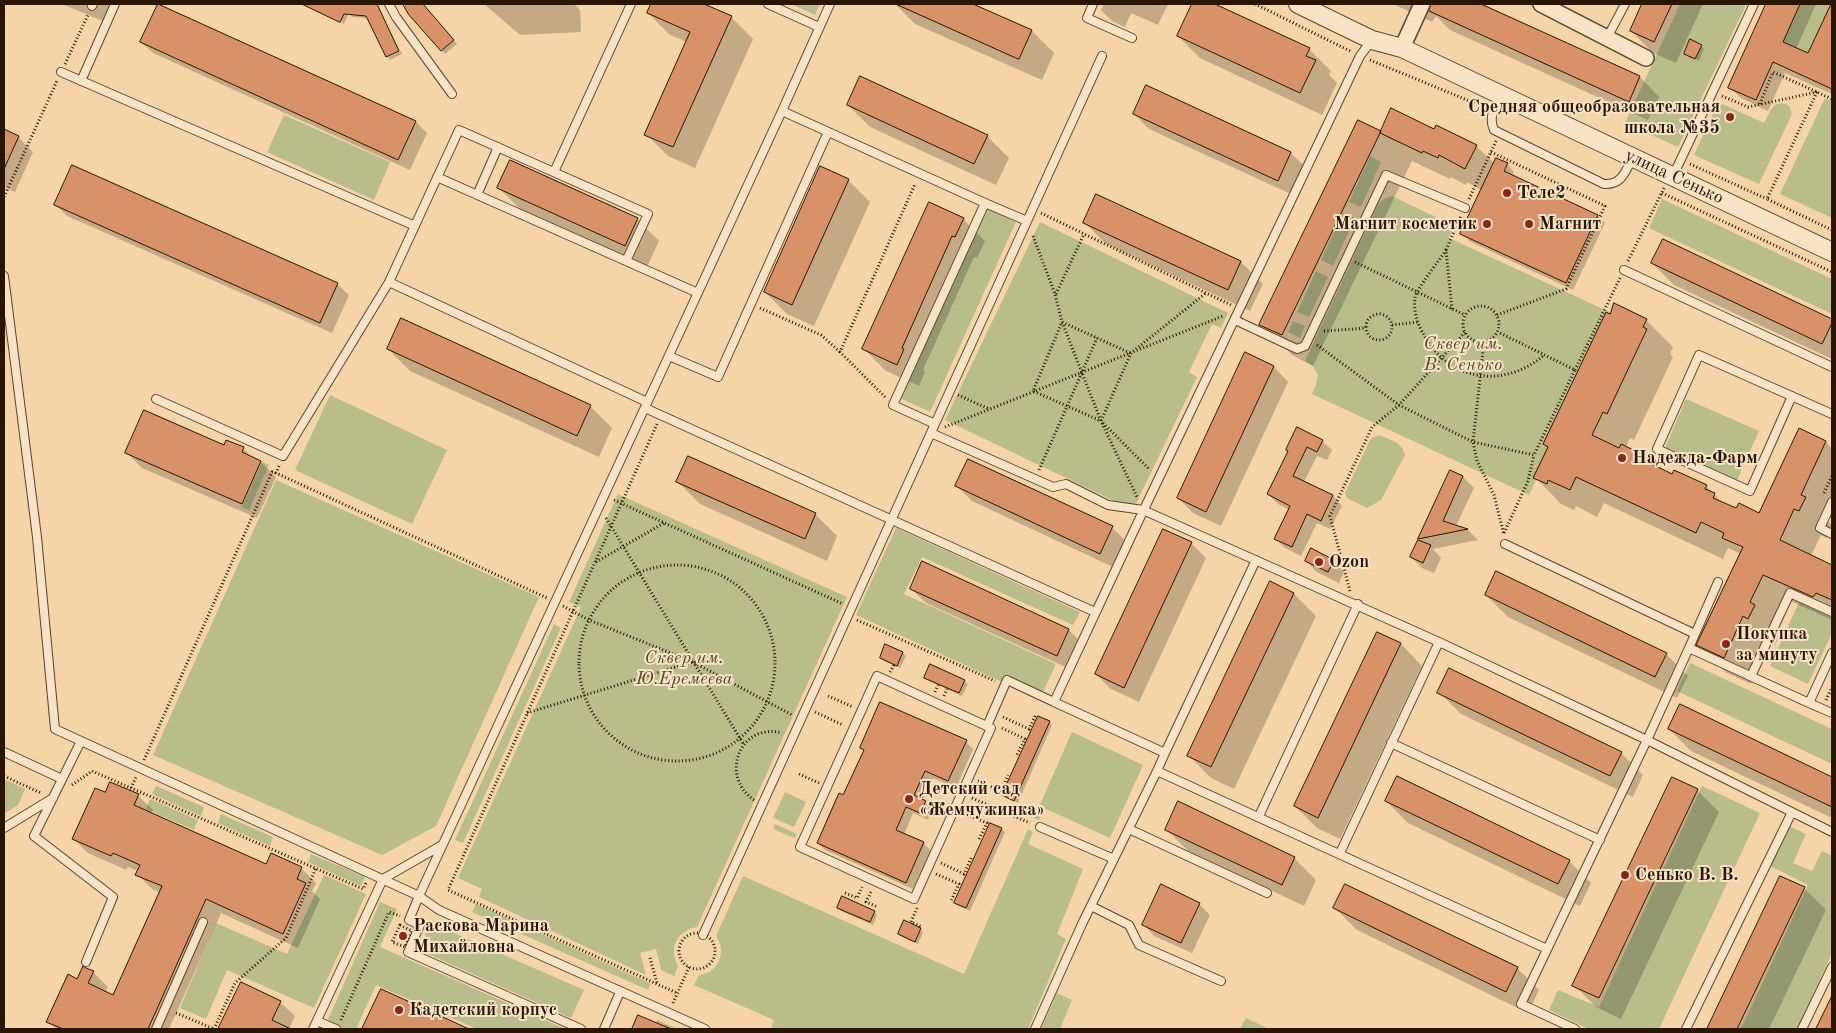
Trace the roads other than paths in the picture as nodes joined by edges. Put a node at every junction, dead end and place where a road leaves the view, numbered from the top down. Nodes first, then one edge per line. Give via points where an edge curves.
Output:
1 (115, 4) edge
2 (389, 4) edge
3 (631, 4) edge
4 (768, 4) edge
5 (830, 4) edge
6 (1093, 4) edge
7 (1298, 4) edge
8 (1422, 4) edge
9 (1541, 4) edge
10 (1625, 4) edge
11 (1754, 4) edge
12 (819, 27) junction
13 (1132, 38) dead end
14 (1608, 38) junction
15 (1372, 40) junction
16 (1402, 48) junction
17 (1102, 56) dead end
18 (1646, 58) dead end
19 (62, 72) road end
20 (81, 81) junction
21 (452, 94) dead end
22 (1501, 95) junction
23 (782, 111) junction
24 (828, 132) junction
25 (498, 147) junction
26 (1633, 157) junction
27 (554, 172) junction
28 (1673, 177) junction
29 (437, 178) junction
30 (477, 195) junction
31 (985, 203) junction
32 (1465, 208) dead end
33 (1027, 221) junction
34 (414, 226) junction
35 (1832, 252) edge
36 (626, 261) junction
37 (1624, 270) dead end
38 (4, 276) edge
39 (389, 282) junction
40 (698, 293) junction
41 (1235, 320) junction
42 (669, 356) junction
43 (1832, 366) edge
44 (1792, 396) junction
45 (156, 398) dead end
46 (646, 405) junction
47 (1832, 414) edge
48 (935, 424) junction
49 (931, 433) junction
50 (1832, 502) edge
51 (1143, 510) junction
52 (891, 520) junction
53 (1832, 534) edge
54 (1505, 544) road end
55 (1256, 560) junction
56 (1718, 582) dead end
57 (1356, 603) junction
58 (1095, 612) junction
59 (1832, 612) edge
60 (1695, 634) junction
61 (1439, 642) junction
62 (1689, 648) junction
63 (1832, 653) edge
64 (1752, 676) junction
65 (1054, 702) junction
66 (1809, 703) junction
67 (1832, 714) edge
68 (987, 726) junction
69 (1647, 740) junction
70 (81, 742) junction
71 (1391, 743) junction
72 (4, 752) edge
73 (1165, 753) junction
74 (1157, 771) junction
75 (62, 779) junction
76 (53, 798) junction
77 (1792, 812) junction
78 (1259, 816) junction
79 (1040, 827) road end
80 (4, 828) edge
81 (1129, 829) junction
82 (1832, 832) edge
83 (1600, 840) junction
84 (442, 845) junction
85 (1340, 853) junction
86 (1114, 859) junction
87 (383, 879) junction
88 (1267, 893) dead end
89 (419, 896) junction
90 (1091, 906) junction
91 (203, 922) dead end
92 (703, 934) road end
93 (1547, 948) junction
94 (86, 962) dead end
95 (1832, 967) edge
96 (1221, 981) dead end
97 (620, 992) junction
98 (317, 1021) junction
99 (156, 1029) edge
100 (313, 1029) edge
101 (336, 1029) edge
102 (581, 1029) edge
103 (604, 1029) edge
104 (705, 1029) edge
105 (1035, 1029) edge
106 (1575, 1029) edge
107 (1686, 1029) edge
108 (1802, 1029) edge

1 - 20 lane
2 - 21 lane
3 - 27 lane
4 - 12 lane
5 - 12 lane
6 - 13 lane via 1087,18
7 - 15 street, улица Сенько
8 - 16 street
9 - 14 street
10 - 14 lane
11 - 28 lane
12 - 23 lane
14 - 18 street
15 - 16 street, улица Сенько
15 - 41 lane via 1356,65
16 - 22 street, улица Сенько
17 - 33 lane
19 - 20 lane
20 - 34 lane
22 - 26 street, улица Сенько
22 - 26 lane via 1493,111 1491,122 1494,130 1604,184 1613,185 1620,179
23 - 24 lane
23 - 40 lane
24 - 31 lane
24 - 42 lane via 718,377
25 - 27 lane
25 - 29 lane via 459,130
25 - 30 lane
26 - 28 street, улица Сенько
27 - 36 lane via 648,214
28 - 35 street, улица Сенько
29 - 30 lane
29 - 34 lane
30 - 36 lane
31 - 33 lane
31 - 48 lane via 893,405
32 - 41 lane via 1386,175 1305,346 1297,348
33 - 48 lane
34 - 39 lane
36 - 40 lane
37 - 43 lane
38 - 70 lane via 37,537 55,729
39 - 45 lane via 283,456
39 - 46 lane
40 - 42 lane
41 - 51 lane
42 - 46 lane
44 - 44 lane via 1750,490 1657,449 1699,355
44 - 47 lane
46 - 52 lane via 661,416
46 - 84 lane
48 - 49 lane
49 - 51 lane via 1053,487 1066,484 1108,505
49 - 52 lane
50 - 53 lane via 1820,528
51 - 55 lane
51 - 58 lane
52 - 58 lane
52 - 92 lane
54 - 60 lane
55 - 57 lane
55 - 73 lane
56 - 60 lane
57 - 61 lane
57 - 78 lane
58 - 65 lane
59 - 64 lane via 1790,593
60 - 62 lane
61 - 69 lane
61 - 71 lane
62 - 64 lane
62 - 69 lane
63 - 66 lane
64 - 66 lane
65 - 68 lane via 1007,680
65 - 73 lane
66 - 67 lane
68 - 68 lane via 991,728 914,899 800,847 850,728 877,676
69 - 77 lane
69 - 83 lane
70 - 75 lane
70 - 87 lane
71 - 83 lane
71 - 85 lane
72 - 75 lane
73 - 74 lane
74 - 78 lane
74 - 81 lane
75 - 76 lane
76 - 80 lane
76 - 94 lane via 34,836 113,897
77 - 82 lane
77 - 107 lane
78 - 85 lane
79 - 86 lane
81 - 86 lane
81 - 88 lane
83 - 93 lane
84 - 87 lane
84 - 89 lane
85 - 93 lane
86 - 90 lane
87 - 89 lane
87 - 98 lane
89 - 97 lane via 439,910
89 - 102 lane via 409,920 420,925 408,952
90 - 96 lane via 1129,925 1139,945
90 - 105 lane
91 - 99 lane
93 - 106 lane via 1520,1004
95 - 108 lane
97 - 103 lane
97 - 104 lane
98 - 100 lane
98 - 101 lane

